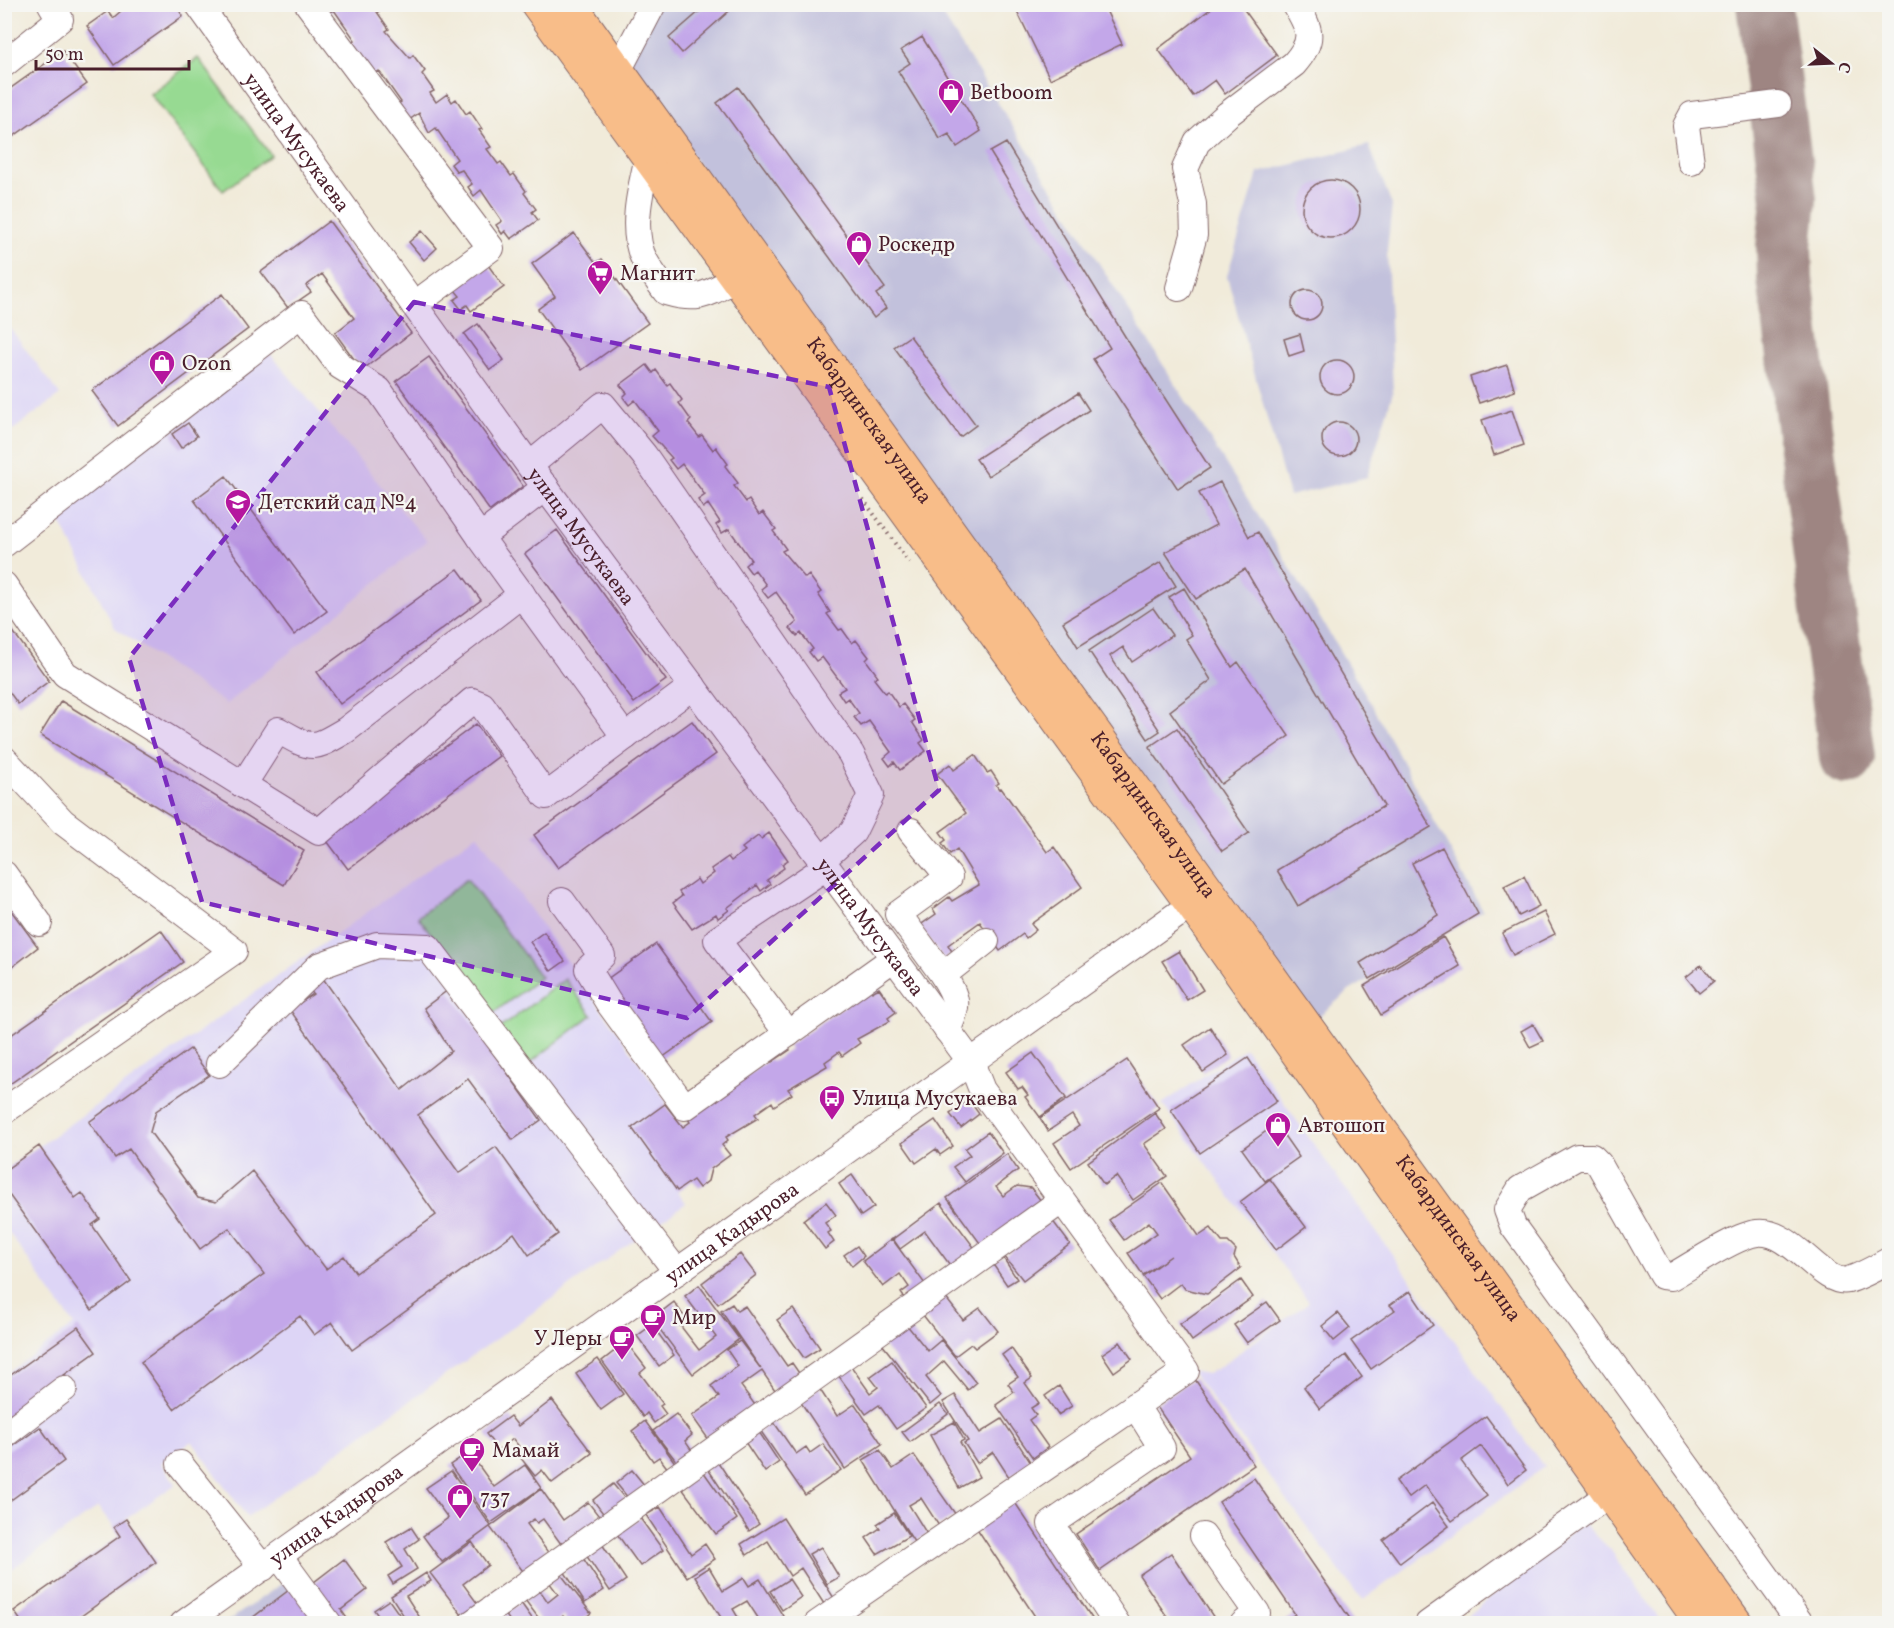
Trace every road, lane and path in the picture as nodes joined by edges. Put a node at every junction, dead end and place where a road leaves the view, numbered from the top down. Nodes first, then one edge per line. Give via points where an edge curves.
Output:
1 (198, 4) edge
2 (308, 4) edge
3 (537, 4) edge
4 (570, 4) edge
5 (653, 4) edge
6 (1295, 4) edge
7 (54, 5) edge
8 (4, 64) edge
9 (618, 71) junction
10 (1778, 104) dead end
11 (648, 158) junction
12 (1691, 162) dead end
13 (737, 278) junction
14 (1179, 288) dead end
15 (414, 305) junction
16 (530, 465) junction
17 (546, 487) junction
18 (480, 537) junction
19 (4, 544) edge
20 (4, 585) edge
21 (522, 594) junction
22 (693, 686) junction
23 (625, 737) junction
24 (4, 759) edge
25 (243, 785) junction
26 (911, 831) dead end
27 (824, 863) junction
28 (4, 874) edge
29 (1201, 898) junction
30 (562, 901) dead end
31 (39, 923) dead end
32 (986, 940) dead end
33 (894, 958) junction
34 (943, 975) junction
35 (947, 1030) junction
36 (788, 1034) junction
37 (971, 1062) junction
38 (219, 1064) dead end
39 (4, 1111) edge
40 (1061, 1201) junction
41 (1890, 1260) edge
42 (677, 1272) junction
43 (64, 1389) dead end
44 (1135, 1405) junction
45 (4, 1435) edge
46 (180, 1464) dead end
47 (1621, 1486) junction
48 (1203, 1536) dead end
49 (271, 1562) junction
50 (183, 1623) edge
51 (329, 1623) edge
52 (471, 1623) edge
53 (817, 1623) edge
54 (1117, 1623) edge
55 (1243, 1623) edge
56 (1428, 1623) edge
57 (1702, 1623) edge
58 (1737, 1623) edge
59 (1800, 1623) edge

1 - 15 street, улица Мусукаева
2 - 15 street via 491,248
3 - 11 main road, Кабардинская улица
4 - 9 main road, Кабардинская улица
5 - 9 street
6 - 14 street via 1307,24 1306,50 1294,64 1203,134 1185,169 1193,204 1194,235
7 - 8 street via 60,19
9 - 29 main road, Кабардинская улица
10 - 12 street via 1692,115 1686,126
11 - 13 main road, Кабардинская улица
11 - 13 street via 641,185 638,233 643,259 666,292 703,297
13 - 29 main road, Кабардинская улица
15 - 16 street, улица Мусукаева
16 - 17 street, улица Мусукаева
16 - 27 street via 603,405 644,455 851,754 871,795 853,832
17 - 18 street
17 - 22 street, улица Мусукаева
18 - 19 street via 379,390 340,366 301,314
18 - 21 street
20 - 25 street via 65,674
21 - 23 street
21 - 25 street via 320,746 305,746 279,730
22 - 23 street
22 - 27 street, улица Мусукаева
23 - 25 street via 546,796 482,705 472,701 319,832
24 - 39 street via 63,822 234,951
26 - 34 street via 949,877 898,914
27 - 33 street, улица Мусукаева
27 - 36 street via 717,940
28 - 31 street
29 - 37 street, улица Кадырова
29 - 47 main road, Кабардинская улица
30 - 36 street via 602,956 588,969 685,1107
32 - 34 street
33 - 35 street, улица Мусукаева
33 - 36 street
34 - 35 street via 956,998 955,1015
35 - 37 street, улица Мусукаева
37 - 40 street, улица Мусукаева via 982,1090
37 - 42 street, улица Кадырова
38 - 42 street via 319,966 377,945 428,947
40 - 44 street, улица Мусукаева via 1185,1371
40 - 52 street
41 - 59 street via 1848,1280 1834,1279 1800,1250 1776,1237 1758,1233 1671,1277 1662,1276 1599,1164 1586,1156 1577,1157 1520,1189 1507,1210 1513,1226
42 - 49 street, улица Кадырова
43 - 45 street
44 - 53 street
44 - 54 street via 1162,1448 1051,1524
46 - 49 street
47 - 56 street
47 - 57 main road, Кабардинская улица
47 - 58 main road, Кабардинская улица
48 - 55 street via 1257,1613
49 - 50 street, улица Кадырова
49 - 51 street

